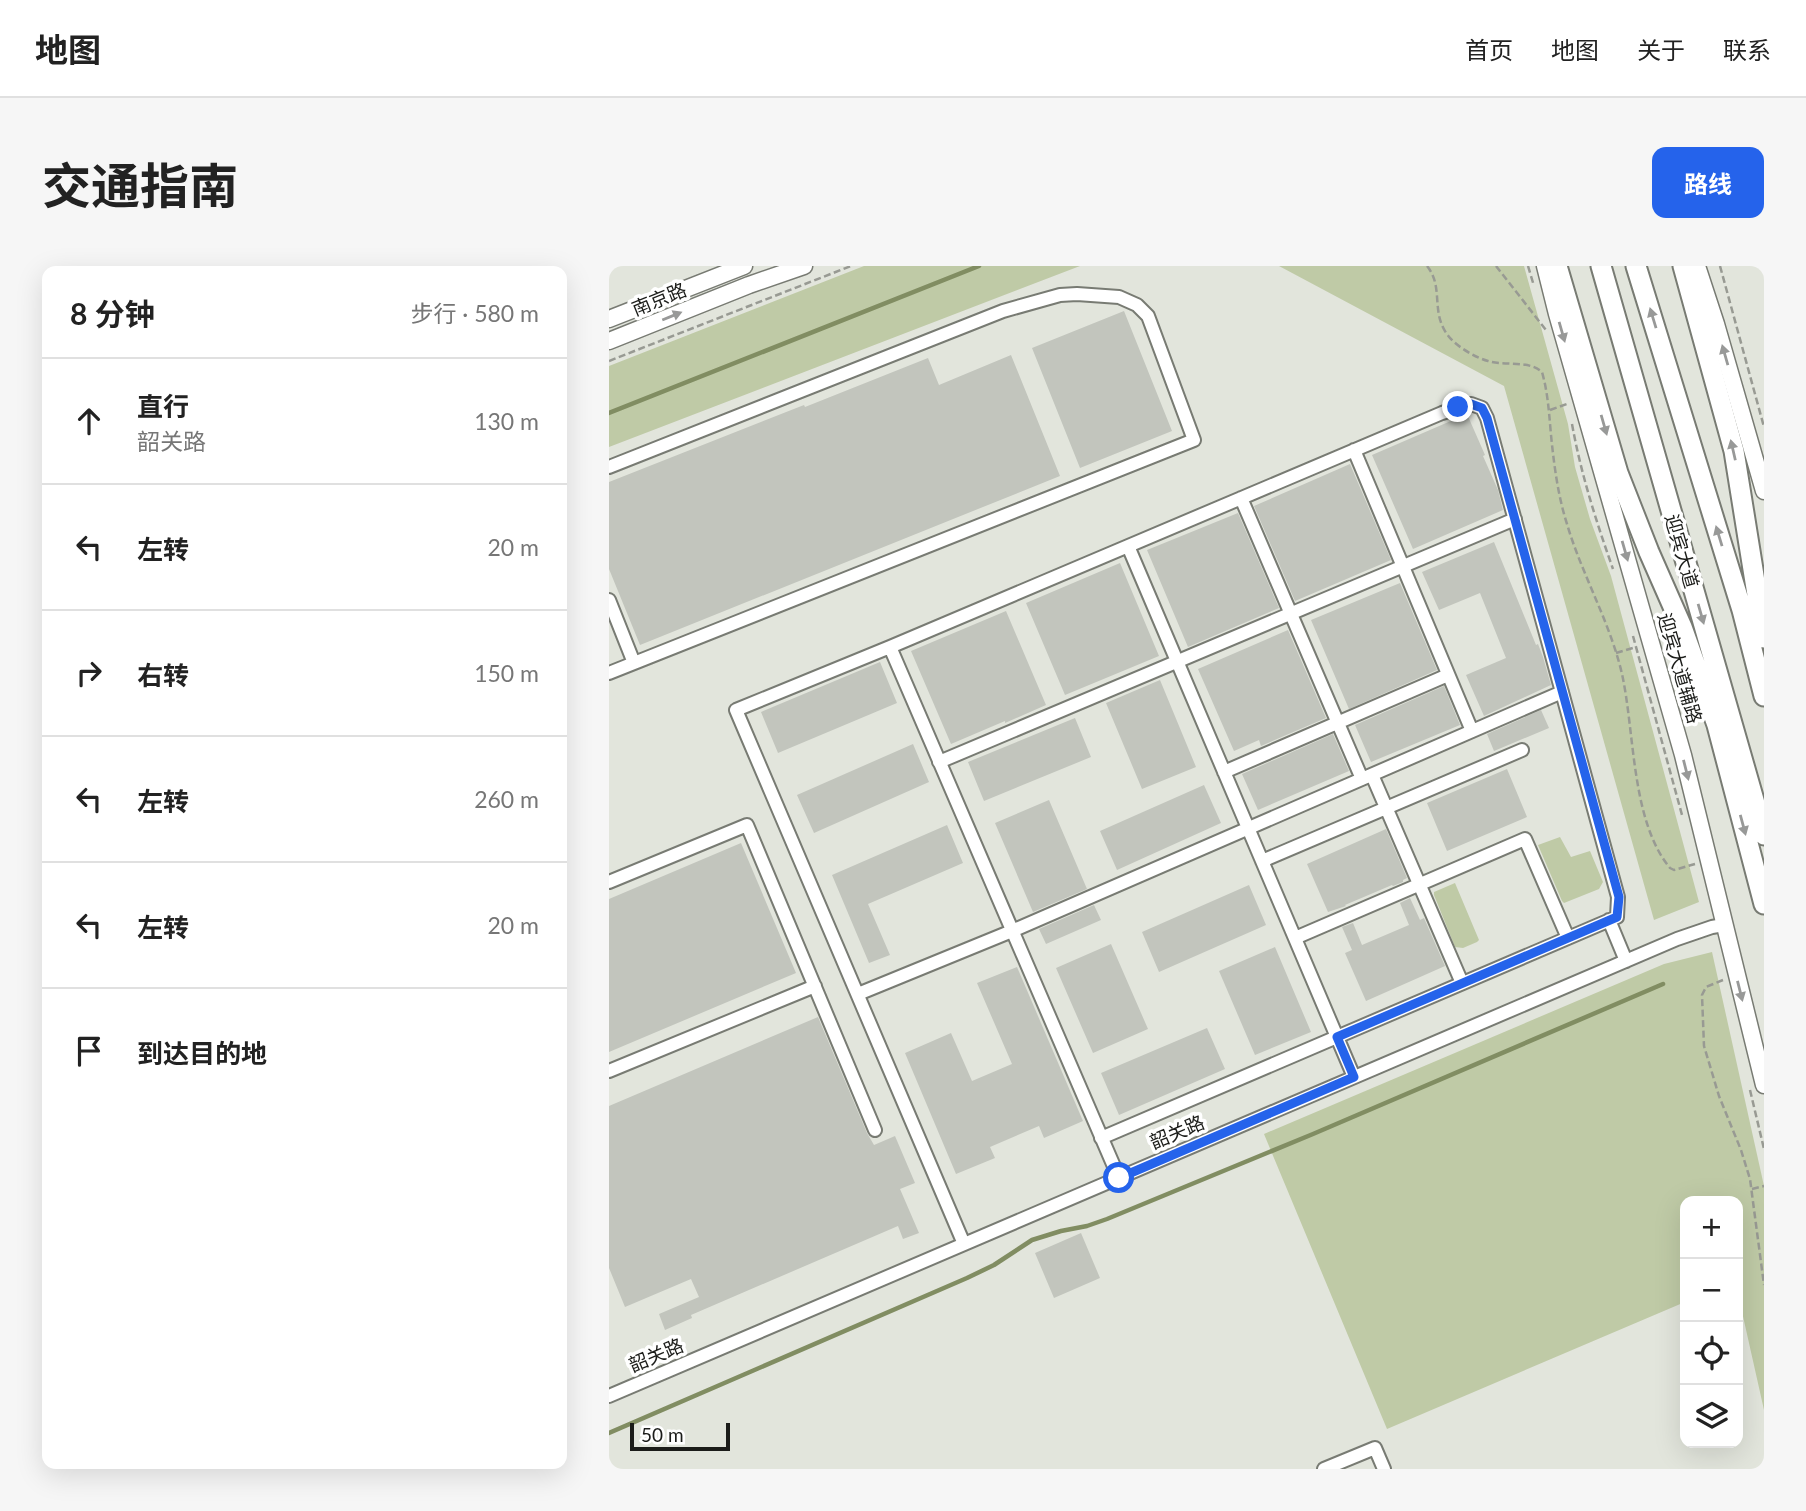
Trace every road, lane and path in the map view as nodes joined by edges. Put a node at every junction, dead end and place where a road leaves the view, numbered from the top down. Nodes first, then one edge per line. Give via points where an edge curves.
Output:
1 (744, 266) edge
2 (804, 266) edge
3 (851, 266) edge
4 (1427, 266) edge
5 (1496, 266) edge
6 (1528, 266) edge
7 (1545, 266) edge
8 (1557, 266) edge
9 (1601, 266) edge
10 (1636, 266) edge
11 (1683, 266) edge
12 (1697, 266) edge
13 (1720, 266) edge
14 (1536, 292) dead end
15 (609, 319) edge
16 (1543, 319) dead end
17 (609, 341) edge
18 (609, 361) edge
19 (1550, 410) dead end
20 (1570, 413) dead end
21 (1572, 423) dead end
22 (1764, 427) edge
23 (1354, 450) junction
24 (609, 467) edge
25 (1764, 491) edge
26 (1241, 498) junction
27 (1515, 519) junction
28 (1128, 546) junction
29 (1403, 567) junction
30 (1615, 573) dead end
31 (609, 600) edge
32 (1291, 614) junction
33 (1632, 635) dead end
34 (1764, 638) edge
35 (890, 647) junction
36 (1636, 647) junction
37 (1616, 653) junction
38 (1178, 662) junction
39 (634, 663) junction
40 (609, 673) edge
41 (1448, 675) junction
42 (1562, 692) junction
43 (1764, 696) edge
44 (1338, 723) junction
45 (1472, 731) junction
46 (1522, 750) dead end
47 (939, 762) junction
48 (1224, 772) junction
49 (1367, 777) junction
50 (1386, 808) junction
51 (1685, 826) dead end
52 (1248, 828) junction
53 (1764, 835) edge
54 (1262, 861) junction
55 (1695, 864) dead end
56 (609, 882) edge
57 (1419, 884) junction
58 (1764, 904) edge
59 (1609, 920) junction
60 (1724, 925) junction
61 (1012, 931) junction
62 (1295, 938) junction
63 (1568, 938) junction
64 (1626, 961) junction
65 (1723, 980) dead end
66 (1462, 983) junction
67 (815, 986) junction
68 (858, 994) junction
69 (1337, 1037) junction
70 (609, 1071) edge
71 (1354, 1077) junction
72 (1756, 1085) edge
73 (875, 1130) dead end
74 (1101, 1138) junction
75 (1764, 1149) edge
76 (1119, 1178) junction
77 (1764, 1186) edge
78 (1752, 1189) junction
79 (964, 1244) junction
80 (1764, 1285) edge
81 (609, 1396) edge
82 (1324, 1469) edge
83 (1384, 1469) edge

1 - 15 main road, 南京路
17 -> 2 main road, 南京路
3 - 18 path
4 - 37 path via 1434,278 1439,321 1454,342 1488,361 1533,366 1542,372 1566,523
5 - 16 path via 1547,332
6 - 14 path
7 -> 60 main road, 迎宾大道辅路 via 1683,755
8 -> 58 highway via 1618,472 1717,725
9 -> 53 highway, 迎宾大道
43 -> 10 highway, 迎宾大道
34 -> 11 highway via 1734,451
25 -> 12 main road
13 - 22 path
19 - 20 path via 1569,403
21 - 30 path via 1594,517
23 - 26 street
23 - 27 street via 1458,407 1471,404 1482,408
23 - 29 street
24 - 39 street via 1003,311 1077,294 1119,298 1137,305 1148,316 1194,440
26 - 28 street
26 - 32 street
27 - 29 street
27 - 42 street
28 - 35 street
28 - 38 street
29 - 32 street
29 - 41 street
31 - 39 street
32 - 38 street
32 - 44 street
33 - 36 path
35 - 47 street
35 - 68 street via 736,709
36 - 37 path
36 - 51 path
37 - 55 path via 1628,702 1637,779 1653,839 1670,869
38 - 47 street
38 - 48 street
39 - 40 street
41 - 44 street
41 - 45 street
42 - 45 street
42 - 59 street via 1619,897 1617,917
44 - 48 street
44 - 49 street
45 - 49 street
46 - 50 street
47 - 61 street
48 - 52 street
49 - 50 street
49 - 52 street
50 - 54 street
50 - 57 street
52 - 54 street
52 - 61 street
54 - 62 street
56 - 67 street via 747,825
57 - 62 street
57 - 63 street via 1525,839
57 - 66 street
59 - 63 street
59 - 64 street
60 - 64 street, 韶关路
60 -> 72 main road, 迎宾大道辅路
61 - 68 street
61 - 74 street
62 - 69 street
63 - 66 street
64 - 71 street, 韶关路
65 - 78 path via 1706,987 1702,995 1705,1046
66 - 69 street
67 - 70 street
67 - 73 street
68 - 79 street
69 - 71 street
69 - 74 street
71 - 76 street, 韶关路
72 - 75 path
74 - 76 street
76 - 79 street, 韶关路
77 - 78 path
78 - 80 path
79 - 81 street, 韶关路
82 - 83 street via 1375,1448

